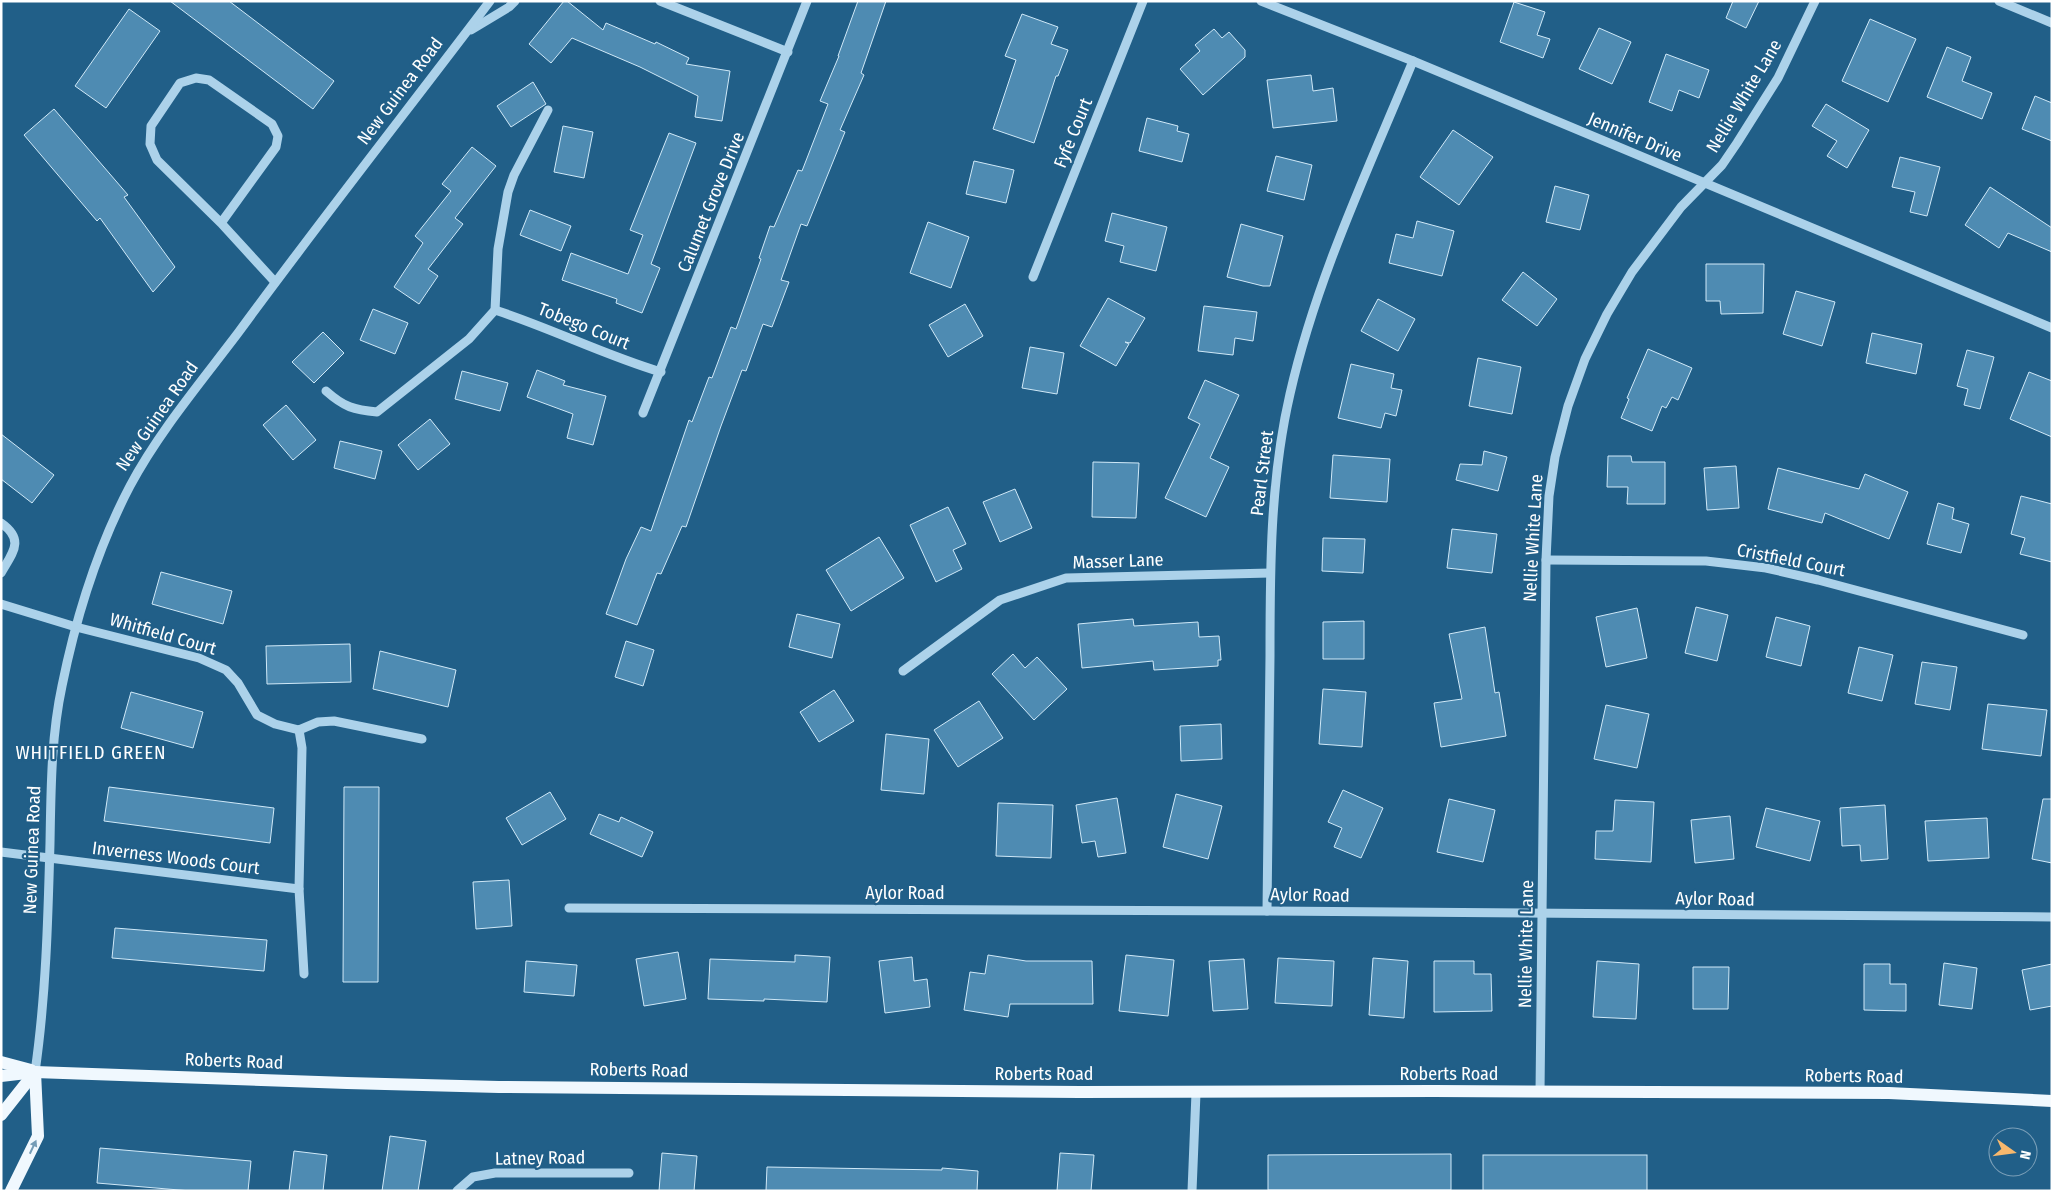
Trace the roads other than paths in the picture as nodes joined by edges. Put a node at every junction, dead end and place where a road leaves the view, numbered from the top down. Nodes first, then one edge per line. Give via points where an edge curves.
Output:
1 (490, 1) edge
2 (515, 1) edge
3 (660, 1) edge
4 (807, 1) edge
5 (1143, 1) edge
6 (1261, 1) edge
7 (1815, 1) edge
8 (1999, 1) edge
9 (2052, 23) edge
10 (466, 32) junction
11 (788, 52) junction
12 (1413, 61) junction
13 (548, 110) dead end
14 (1704, 184) junction
15 (221, 223) junction
16 (1032, 277) dead end
17 (275, 282) junction
18 (495, 310) junction
19 (2052, 328) edge
20 (661, 372) junction
21 (326, 391) dead end
22 (643, 414) dead end
23 (1, 523) edge
24 (1546, 560) junction
25 (1270, 573) junction
26 (1, 574) edge
27 (1, 604) edge
28 (76, 627) junction
29 (2023, 635) dead end
30 (903, 671) dead end
31 (299, 730) junction
32 (422, 739) dead end
33 (1, 852) edge
34 (49, 858) junction
35 (299, 890) junction
36 (568, 908) dead end
37 (1267, 910) junction
38 (1542, 913) junction
39 (2052, 917) edge
40 (304, 974) dead end
41 (1, 1062) edge
42 (35, 1072) junction
43 (1, 1076) edge
44 (1196, 1092) junction
45 (1540, 1092) junction
46 (2052, 1101) edge
47 (1, 1115) edge
48 (629, 1173) dead end
49 (11, 1191) edge
50 (458, 1191) edge
51 (1192, 1191) edge

1 - 10 street, New Guinea Road
2 - 10 street, New Guinea Road
3 - 11 street
4 - 11 street, Calumet Grove Drive
5 - 16 street, Fyfe Court
6 - 12 street, Jennifer Drive
7 - 14 street, Nellie White Lane via 1778,78 1727,157
8 - 9 street
10 - 17 street, New Guinea Road
11 - 20 street, Calumet Grove Drive
12 - 14 street, Jennifer Drive
12 - 25 street, Pearl Street via 1331,257 1301,349 1280,443
13 - 18 street via 508,192 498,249
14 - 19 street, Jennifer Drive
14 - 24 street, Nellie White Lane via 1681,207 1632,272 1585,359 1568,406 1556,457 1549,496
15 - 15 street via 276,147 278,136 272,124 208,80 196,78 180,83 150,126 150,144 157,160
15 - 17 street
17 - 28 street, New Guinea Road via 151,452 130,486 106,537
18 - 20 street, Tobego Court
18 - 21 street via 469,338 377,412 357,410 339,402
20 - 22 street, Calumet Grove Drive
23 - 26 street via 11,530 16,540 15,550
24 - 29 street, Cristfield Court via 1706,561 1766,568
24 - 38 street, Nellie White Lane
25 - 30 street, Masser Lane via 1066,578 1000,600
25 - 37 street, Pearl Street
27 - 28 street, Whitfield Court
28 - 31 street, Whitfield Court via 200,658 226,670 238,683 257,715
28 - 34 street, New Guinea Road via 61,688 52,754
31 - 32 street via 318,722 334,721
31 - 35 street via 302,748
33 - 34 street, Inverness Woods Court
34 - 35 street, Inverness Woods Court
34 - 42 street, New Guinea Road via 46,948
35 - 40 street
36 - 37 street, Aylor Road
37 - 38 street, Aylor Road
38 - 39 street, Aylor Road
38 - 45 street, Nellie White Lane
41 - 42 main road
42 - 43 main road
42 - 44 main road, Roberts Road via 490,1086
42 - 47 main road
49 -> 42 main road, New Guinea Road via 38,1136
44 - 45 main road, Roberts Road
44 - 51 street
45 - 46 main road, Roberts Road via 1889,1093
48 - 50 street, Latney Road via 495,1173 473,1177

